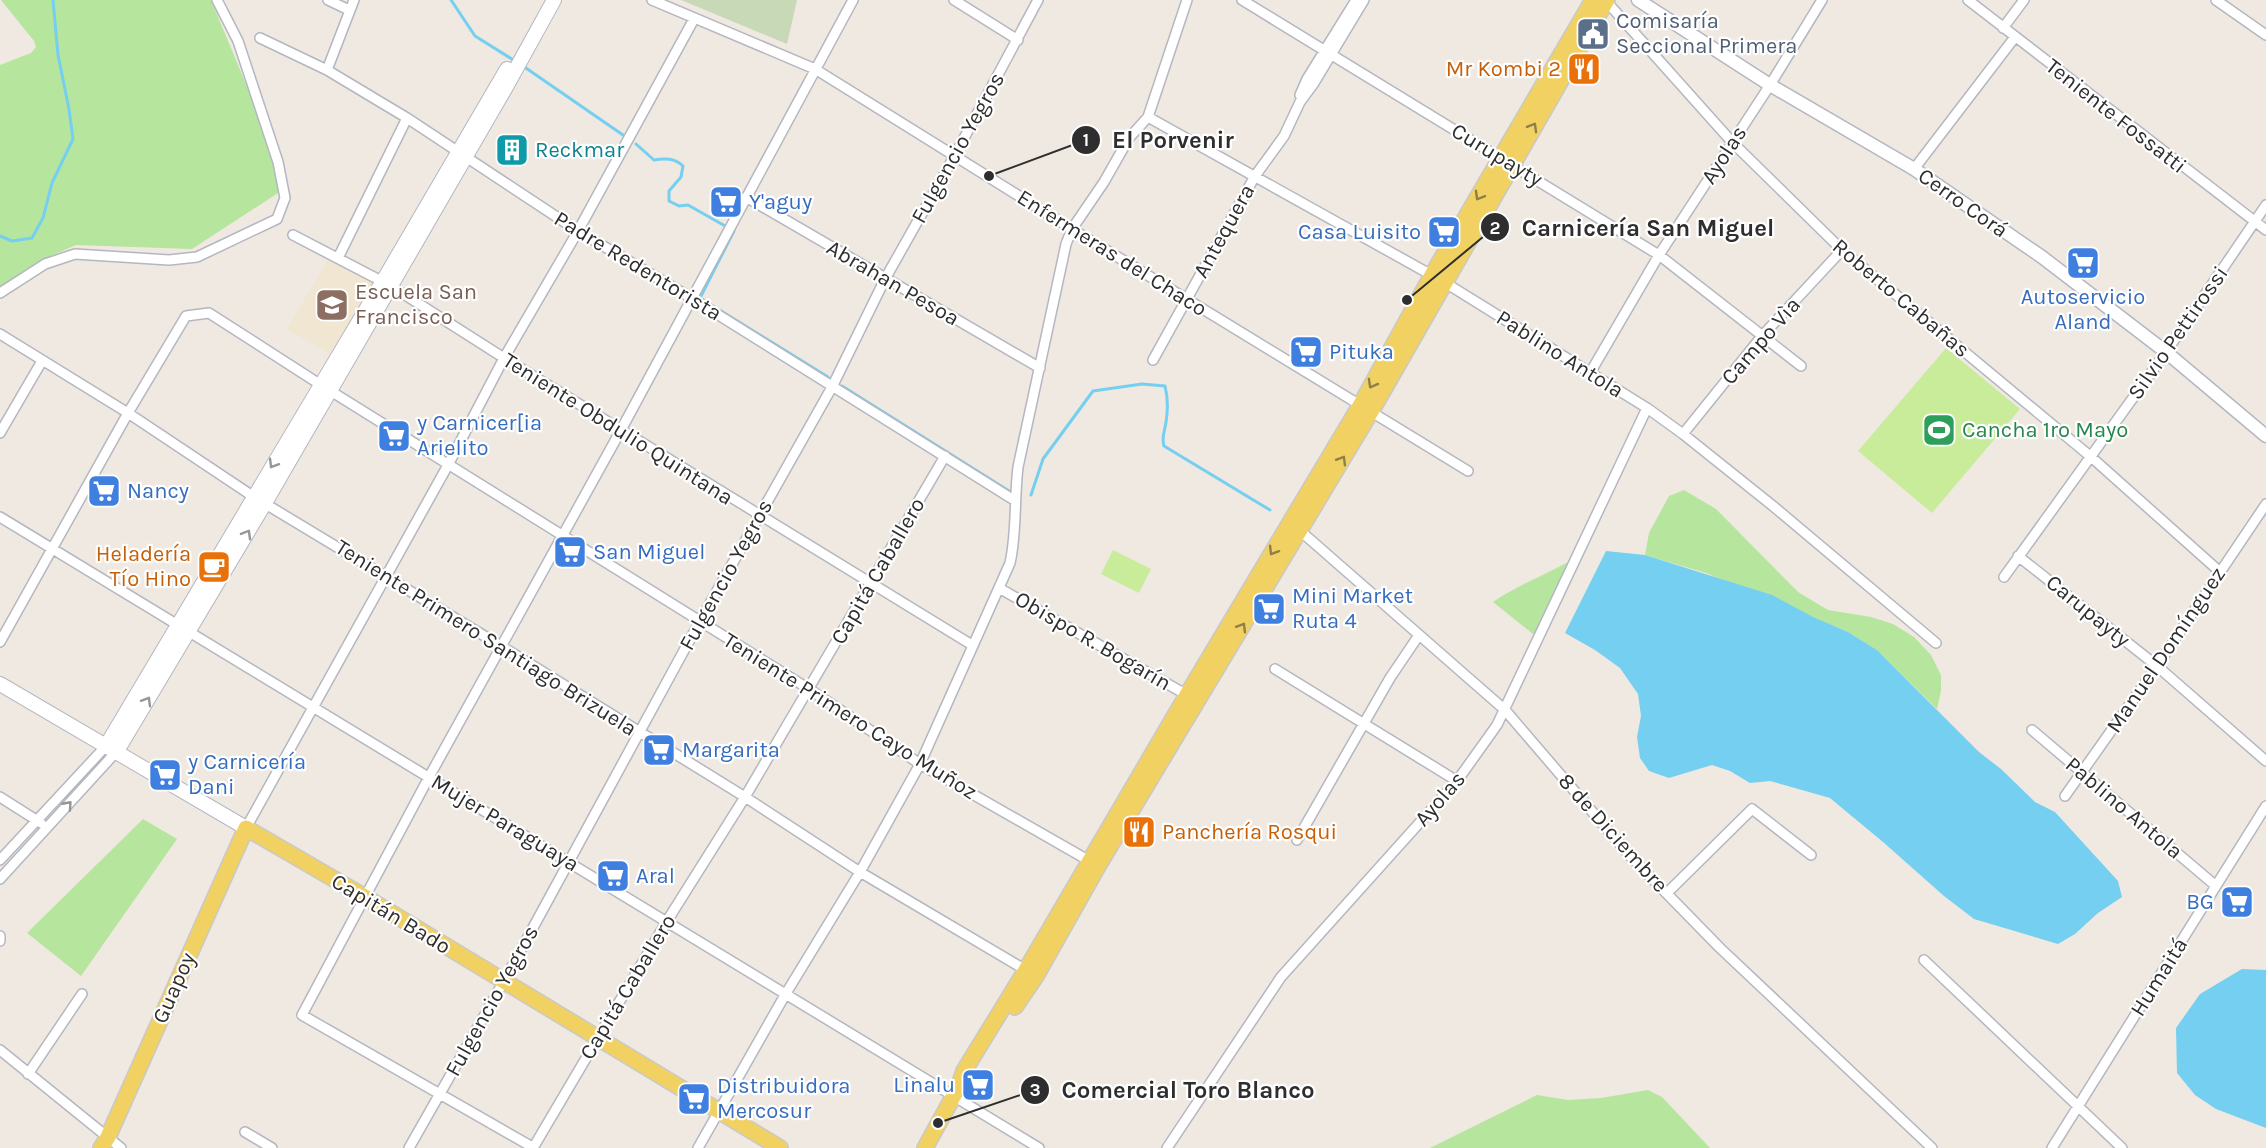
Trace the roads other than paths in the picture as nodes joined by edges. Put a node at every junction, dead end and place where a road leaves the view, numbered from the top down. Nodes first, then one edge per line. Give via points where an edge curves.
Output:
1 (217, 0) edge
2 (328, 0) edge
3 (354, 0) edge
4 (544, 0) edge
5 (554, 0) edge
6 (652, 0) edge
7 (853, 0) edge
8 (954, 0) edge
9 (1038, 0) edge
10 (1187, 0) edge
11 (1242, 0) edge
12 (1356, 0) edge
13 (1364, 0) edge
14 (1602, 0) edge
15 (1638, 0) edge
16 (1822, 0) edge
17 (1968, 0) edge
18 (2024, 0) edge
19 (2216, 0) edge
20 (349, 10) junction
21 (694, 19) junction
22 (2003, 28) junction
23 (2266, 35) edge
24 (2015, 37) junction
25 (260, 38) dead end
26 (1018, 40) junction
27 (524, 45) junction
28 (1328, 53) junction
29 (815, 69) junction
30 (327, 70) junction
31 (1770, 85) junction
32 (1148, 117) junction
33 (407, 118) junction
34 (1732, 142) junction
35 (461, 155) junction
36 (955, 155) junction
37 (1506, 161) junction
38 (1914, 169) junction
39 (1255, 176) junction
40 (746, 197) junction
41 (2266, 205) edge
42 (2254, 222) junction
43 (1072, 229) junction
44 (2266, 230) edge
45 (578, 231) junction
46 (293, 235) dead end
47 (1842, 250) junction
48 (1659, 255) junction
49 (338, 258) junction
50 (1438, 278) junction
51 (885, 279) junction
52 (387, 284) junction
53 (0, 292) edge
54 (693, 299) junction
55 (1186, 299) junction
56 (0, 334) edge
57 (1762, 336) junction
58 (2166, 352) junction
59 (504, 358) junction
60 (1153, 360) dead end
61 (42, 362) junction
62 (1801, 366) dead end
63 (1040, 368) junction
64 (1590, 373) junction
65 (325, 387) junction
66 (832, 387) junction
67 (1366, 407) junction
68 (1647, 408) junction
69 (128, 413) junction
70 (621, 430) junction
71 (0, 433) edge
72 (1683, 434) junction
73 (2266, 436) edge
74 (945, 456) junction
75 (2090, 456) junction
76 (448, 465) junction
77 (1468, 471) dead end
78 (259, 500) junction
79 (1014, 500) junction
80 (2266, 504) edge
81 (759, 516) junction
82 (0, 517) edge
83 (1295, 527) junction
84 (562, 536) junction
85 (52, 550) junction
86 (2018, 556) junction
87 (2219, 571) junction
88 (386, 576) junction
89 (2004, 577) dead end
90 (871, 584) junction
91 (999, 588) junction
92 (700, 621) junction
93 (184, 628) junction
94 (1419, 635) junction
95 (0, 642) edge
96 (1936, 643) dead end
97 (972, 645) junction
98 (501, 646) junction
99 (2157, 666) junction
100 (1275, 669) dead end
101 (0, 684) edge
102 (809, 689) junction
103 (1187, 695) junction
104 (313, 707) junction
105 (1505, 710) junction
106 (1365, 724) junction
107 (2032, 730) dead end
108 (639, 732) junction
109 (111, 748) junction
110 (2266, 761) edge
111 (920, 764) junction
112 (2082, 772) junction
113 (429, 777) junction
114 (1457, 781) junction
115 (2065, 796) dead end
116 (0, 797) edge
117 (745, 797) junction
118 (2266, 806) edge
119 (38, 820) junction
120 (47, 828) junction
121 (246, 828) junction
122 (1297, 840) dead end
123 (1811, 855) dead end
124 (0, 860) edge
125 (569, 862) junction
126 (1094, 864) junction
127 (860, 872) junction
128 (0, 879) edge
129 (2216, 886) junction
130 (1667, 893) junction
131 (364, 897) junction
132 (667, 921) junction
133 (1924, 960) dead end
134 (1031, 973) junction
135 (504, 981) junction
136 (82, 993) dead end
137 (785, 995) junction
138 (596, 1038) junction
139 (0, 1050) edge
140 (28, 1074) junction
141 (955, 1092) junction
142 (440, 1094) junction
143 (2078, 1107) junction
144 (720, 1110) junction
145 (245, 1132) dead end
146 (104, 1142) edge
147 (121, 1148) edge
148 (272, 1148) edge
149 (409, 1148) edge
150 (534, 1148) edge
151 (698, 1148) edge
152 (780, 1148) edge
153 (925, 1148) edge
154 (1040, 1148) edge
155 (1167, 1148) edge
156 (1932, 1148) edge
157 (2052, 1148) edge
158 (2122, 1148) edge

1 - 53 street via 238,41 278,162 285,198 277,219 197,258 75,254 45,264
2 - 20 street
3 - 20 street
4 - 27 main road
5 - 27 main road
6 - 21 street, Enfermeras del Chaco
7 - 29 street
8 - 26 street
9 - 26 street, Fulgencio Yegros
10 - 32 street
11 - 28 street, Curupayty
12 - 28 street
13 - 28 street
14 - 34 street, Roberto Cabañas
14 - 37 main road
15 - 31 street, Cerro Corá
16 - 31 street, Ayolas
17 - 22 street, Teniente Fossatti
18 - 22 street
19 - 23 street
20 - 30 street
21 - 29 street, Enfermeras del Chaco
21 - 45 street
22 - 24 street, Teniente Fossatti
24 - 38 street
24 - 42 street, Teniente Fossatti
25 - 30 street, Padre Redentorista
26 - 36 street, Fulgencio Yegros
27 - 35 main road
28 - 37 street, Curupayty
28 - 39 street, Antequera via 1303,88 1284,136
29 - 36 street, Enfermeras del Chaco
29 - 40 street
30 - 33 street, Padre Redentorista
31 - 34 street, Ayolas
31 - 38 street, Cerro Corá
32 - 39 street, Pablino Antola
32 - 43 street via 1129,138
33 - 35 street, Padre Redentorista
33 - 49 street
34 - 47 street, Roberto Cabañas
34 - 48 street, Ayolas
35 - 45 street, Padre Redentorista
35 - 52 main road
36 - 43 street, Enfermeras del Chaco
36 - 51 street, Fulgencio Yegros
37 - 48 street, Curupayty
37 - 50 main road
38 - 58 street, Cerro Corá via 2042,257
39 - 50 street, Pablino Antola
39 - 55 street, Antequera
40 - 51 street, Abrahan Pesoa
40 - 54 street
41 - 42 street, Silvio Pettirossi
42 - 44 street, Teniente Fossatti
42 - 58 street, Silvio Pettirossi
43 - 55 street, Enfermeras del Chaco
43 - 63 street
45 - 54 street, Padre Redentorista
45 - 59 street
46 - 49 street, Teniente Obdulio Quintana
47 - 57 street, Campo Vìa
47 - 75 street, Roberto Cabañas
48 - 57 street, Curupayty
48 - 64 street, Ayolas
49 - 52 street, Teniente Obdulio Quintana
50 - 64 street, Pablino Antola
50 - 67 main road
51 - 63 street, Abrahan Pesoa
51 - 66 street, Fulgencio Yegros
52 - 59 street, Teniente Obdulio Quintana
52 - 65 main road
54 - 66 street, Padre Redentorista
54 - 70 street
55 - 60 street, Antequera
55 - 67 street, Enfermeras del Chaco
56 - 61 street, Teniente Primero Santiago Brizuela
57 - 62 street, Curupayty
57 - 72 street, Campo Vìa
58 - 73 street, Cerro Corá
58 - 75 street, Silvio Pettirossi
59 - 70 street, Teniente Obdulio Quintana
59 - 76 street
61 - 69 street, Teniente Primero Santiago Brizuela
61 - 71 street
63 - 79 street
64 - 68 street, Pablino Antola
65 - 69 street, Teniente Primero Cayo Muñoz via 209,313 186,316
65 - 76 street, Teniente Primero Cayo Muñoz
65 - 78 main road
66 - 74 street, Padre Redentorista
66 - 81 street, Fulgencio Yegros
67 - 77 street, Enfermeras del Chaco
67 - 83 main road
68 - 72 street, Pablino Antola
68 - 105 street, Ayolas
69 - 78 street, Teniente Primero Santiago Brizuela
69 - 85 street
70 - 81 street, Teniente Obdulio Quintana
70 - 84 street
72 - 96 street, Pablino Antola
74 - 79 street, Padre Redentorista
74 - 90 street, Capitá Caballero
75 - 86 street, Silvio Pettirossi
75 - 87 street, Roberto Cabañas
76 - 84 street, Teniente Primero Cayo Muñoz
76 - 88 street
78 - 88 street, Teniente Primero Santiago Brizuela
78 - 93 main road
79 - 91 street via 1015,541
80 - 87 street, Manuel Domínguez
81 - 90 street, Teniente Obdulio Quintana
81 - 92 street, Fulgencio Yegros
82 - 85 street, Mujer Paraguaya
83 - 94 street, 8 de Diciembre
83 -> 103 main road
126 -> 83 main road
84 - 92 street, Teniente Primero Cayo Muñoz
84 - 98 street
85 - 93 street, Mujer Paraguaya
85 - 95 street
86 - 89 street, Silvio Pettirossi
86 - 99 street, Carupayty
87 - 99 street, Manuel Domínguez
88 - 98 street, Teniente Primero Santiago Brizuela
88 - 104 street
90 - 97 street, Teniente Obdulio Quintana
90 - 102 street, Capitá Caballero
91 - 97 street
91 - 103 street, Obispo R. Bogarín
92 - 102 street, Teniente Primero Cayo Muñoz
92 - 108 street, Fulgencio Yegros
93 - 104 street, Mujer Paraguaya
93 - 109 main road
94 - 105 street, 8 de Diciembre
94 - 106 street
97 - 111 street
98 - 108 street, Teniente Primero Santiago Brizuela
98 - 113 street
99 - 110 street, Carupayty
99 - 112 street, Manuel Domínguez
100 - 106 street
101 - 109 main road, Capitán Bado
102 - 111 street, Teniente Primero Cayo Muñoz
102 - 117 street, Capitá Caballero
103 - 126 main road
104 - 113 street, Mujer Paraguaya
104 - 121 street
105 - 114 street, Ayolas
105 - 130 street, 8 de Diciembre
106 - 114 street
106 - 122 street
107 - 112 street, Pablino Antola
108 - 117 street, Teniente Primero Santiago Brizuela
108 - 125 street, Fulgencio Yegros
109 - 119 street
120 -> 109 street
109 - 121 main road, Capitán Bado
111 - 126 street, Teniente Primero Cayo Muñoz
111 - 127 street
112 - 115 street, Manuel Domínguez
112 - 129 street, Pablino Antola
113 - 125 street, Mujer Paraguaya
113 - 131 street
114 - 155 street, Ayolas via 1281,977
116 - 119 street
117 - 127 street, Teniente Primero Santiago Brizuela
117 - 132 street, Capitá Caballero
118 - 129 street, Humaitá
119 - 120 street
119 - 124 street
120 - 128 street
121 - 131 main road, Capitán Bado
121 - 146 main road, Guapoy
123 - 130 street via 1752,808
125 - 132 street, Mujer Paraguaya
125 - 135 street, Fulgencio Yegros
126 - 134 main road
127 - 134 street, Teniente Primero Santiago Brizuela
127 - 137 street
129 - 143 street, Humaitá
130 - 156 street, 8 de Diciembre
131 - 135 main road, Capitán Bado
131 - 142 street via 302,1015
132 - 137 street, Mujer Paraguaya
132 - 138 street, Capitá Caballero
133 - 143 street
134 - 141 main road
135 - 138 main road, Capitán Bado
135 - 142 street, Fulgencio Yegros
136 - 140 street
137 - 141 street, Mujer Paraguaya
137 - 144 street
138 - 144 main road, Capitán Bado
138 - 150 street, Capitá Caballero
139 - 140 street
140 - 146 street
141 - 153 main road
141 - 154 street, Mujer Paraguaya
142 - 149 street, Fulgencio Yegros
142 - 150 street
143 - 157 street, Humaitá
143 - 158 street
144 - 151 street
144 - 152 main road, Capitán Bado
145 - 148 street
146 - 147 street

